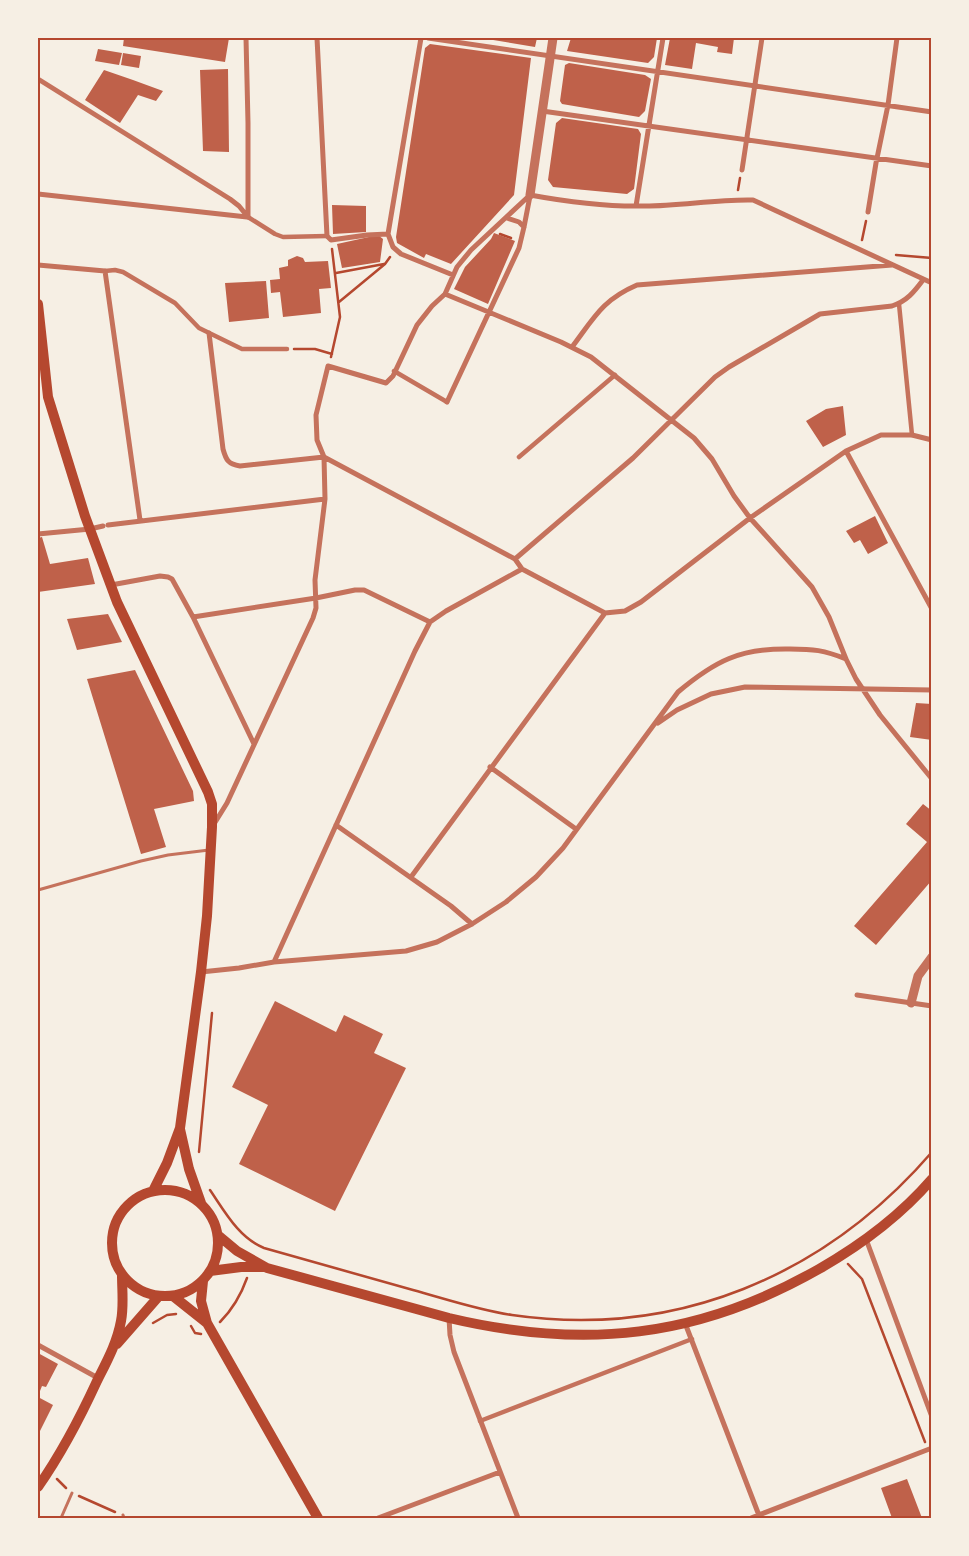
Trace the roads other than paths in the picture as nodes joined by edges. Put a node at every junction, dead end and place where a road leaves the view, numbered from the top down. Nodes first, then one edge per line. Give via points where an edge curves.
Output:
1 (246, 38) edge
2 (317, 38) edge
3 (422, 38) edge
4 (428, 38) edge
5 (553, 38) edge
6 (662, 38) edge
7 (762, 38) edge
8 (897, 38) edge
9 (550, 55) junction
10 (657, 72) junction
11 (38, 79) edge
12 (754, 86) junction
13 (888, 106) junction
14 (542, 111) junction
15 (932, 112) edge
16 (648, 126) junction
17 (746, 140) junction
18 (877, 158) junction
19 (932, 166) edge
20 (742, 170) road end
21 (38, 194) edge
22 (530, 195) junction
23 (636, 206) junction
24 (868, 212) road end
25 (248, 217) junction
26 (507, 218) junction
27 (524, 227) junction
28 (388, 234) junction
29 (329, 238) junction
30 (38, 265) edge
31 (892, 265) junction
32 (105, 270) junction
33 (453, 275) junction
34 (922, 280) junction
35 (932, 283) edge
36 (445, 294) junction
37 (38, 304) edge
38 (899, 304) junction
39 (490, 312) junction
40 (209, 333) junction
41 (572, 348) junction
42 (287, 349) road end
43 (394, 371) junction
44 (615, 375) junction
45 (447, 402) joint
46 (671, 420) junction
47 (912, 435) junction
48 (932, 440) edge
49 (846, 451) junction
50 (324, 457) junction
51 (519, 457) dead end
52 (324, 499) junction
53 (750, 518) junction
54 (140, 520) junction
55 (90, 528) junction
56 (38, 534) edge
57 (515, 559) junction
58 (522, 569) junction
59 (110, 585) junction
60 (316, 598) junction
61 (932, 609) edge
62 (605, 613) junction
63 (193, 617) junction
64 (430, 622) junction
65 (846, 660) junction
66 (862, 688) junction
67 (932, 690) edge
68 (655, 725) junction
69 (254, 744) junction
70 (490, 767) junction
71 (932, 779) edge
72 (336, 825) junction
73 (212, 827) junction
74 (576, 829) junction
75 (211, 850) junction
76 (412, 877) junction
77 (38, 890) edge
78 (472, 924) junction
79 (932, 957) edge
80 (274, 962) junction
81 (201, 972) junction
82 (857, 995) dead end
83 (911, 1003) junction
84 (932, 1006) edge
85 (180, 1128) junction
86 (932, 1180) edge
87 (153, 1191) junction
88 (201, 1203) junction
89 (219, 1236) junction
90 (866, 1239) junction
91 (267, 1268) junction
92 (210, 1271) junction
93 (122, 1275) junction
94 (203, 1281) junction
95 (159, 1296) junction
96 (173, 1296) junction
97 (449, 1318) junction
98 (685, 1323) junction
99 (207, 1324) junction
100 (692, 1339) junction
101 (38, 1345) edge
102 (114, 1347) junction
103 (98, 1379) junction
104 (932, 1417) edge
105 (480, 1421) junction
106 (930, 1448) edge
107 (49, 1472) junction
108 (500, 1472) junction
109 (38, 1479) edge
110 (38, 1487) edge
111 (72, 1493) road end
112 (760, 1517) edge
113 (60, 1518) edge
114 (318, 1518) edge
115 (378, 1518) edge
116 (518, 1518) edge
117 (751, 1518) edge

1 - 25 street
2 - 29 street
3 - 28 street
4 - 9 street
5 - 9 street
6 - 10 street
7 - 12 street
8 - 13 street
9 - 10 street
9 - 14 street
10 - 12 street
10 - 16 street
11 - 25 street via 230,199
12 - 13 street
12 - 17 street
13 - 15 street
13 - 18 street
14 - 16 street
14 - 22 street
16 - 17 street
16 - 23 street
17 - 18 street
17 - 20 street
18 - 19 street
18 - 24 street
21 - 25 street
22 - 23 street via 587,204
22 - 26 street
22 - 27 street
23 - 31 street via 753,200
25 - 29 street via 283,237
26 - 27 street
26 - 33 street via 471,250
27 - 39 street
28 - 29 street
28 - 33 street via 401,254
30 - 32 street
31 - 34 street
31 - 41 street via 637,286 600,308
32 - 40 street via 123,272 175,303 199,328
32 - 54 street
33 - 36 street
34 - 35 street
34 - 38 street via 913,294
36 - 39 street
36 - 43 street via 418,324
37 - 55 main road via 48,397
38 - 46 street via 820,314 810,319 729,367
38 - 47 street
39 - 41 street
39 - 45 street
40 - 42 street via 242,349
40 - 50 street via 223,449 231,465
41 - 44 street
43 - 45 street
43 - 50 street via 386,382 328,366 316,415 317,440
44 - 46 street
44 - 51 street
46 - 53 street via 694,438 712,459
46 - 57 street
47 - 48 street
47 - 49 street via 881,435
49 - 53 street
49 - 61 street
50 - 52 street
50 - 57 street
52 - 54 street
52 - 60 street
53 - 62 street via 641,602 625,611
53 - 65 street via 812,587 829,617
54 - 55 street
55 - 56 street
55 - 59 main road
57 - 58 street
58 - 62 street
58 - 64 street
59 - 63 street via 168,576
59 - 73 main road via 208,792 212,804
60 - 63 street
60 - 64 street via 364,590
60 - 69 street via 313,618
62 - 70 street
63 - 69 street
64 - 72 street
65 - 66 street
65 - 68 street via 828,652 773,648 729,658 700,673 678,692
66 - 67 street
66 - 68 street via 745,687 711,694
66 - 71 street
68 - 74 street
69 - 73 street
70 - 74 street
70 - 76 street
72 - 76 street
72 - 80 street
73 - 75 main road
74 - 78 street via 536,877
75 - 77 lane via 141,861
75 - 81 main road
76 - 78 street
78 - 80 street via 437,942 406,951
79 - 83 street via 918,976
80 - 81 street
81 - 85 main road
82 - 83 street
83 - 84 street
85 - 87 main road
85 - 88 main road
86 - 90 main road via 898,1214
87 - 88 main road via 177,1191
87 - 93 main road via 136,1197 118,1216 111,1241 115,1262
88 - 89 main road via 214,1220
89 - 91 main road
89 - 92 main road via 217,1255
90 - 98 main road via 777,1292
90 - 104 street
91 - 92 main road
91 - 97 main road
92 - 94 main road
93 - 95 main road via 135,1288
93 - 102 main road via 123,1305
94 - 96 main road via 193,1289
94 - 99 main road via 201,1300
95 - 96 main road
95 - 102 main road
96 - 99 main road
97 - 98 main road via 522,1332 582,1336 637,1332
97 - 105 street via 454,1352
98 - 100 street
99 - 114 main road
100 - 105 street
100 - 112 street
101 - 103 street
102 - 103 main road
103 - 107 main road
105 - 108 street
106 - 112 street
107 - 109 main road
107 - 110 main road
108 - 115 street
108 - 116 street
111 - 113 lane
112 - 117 street

